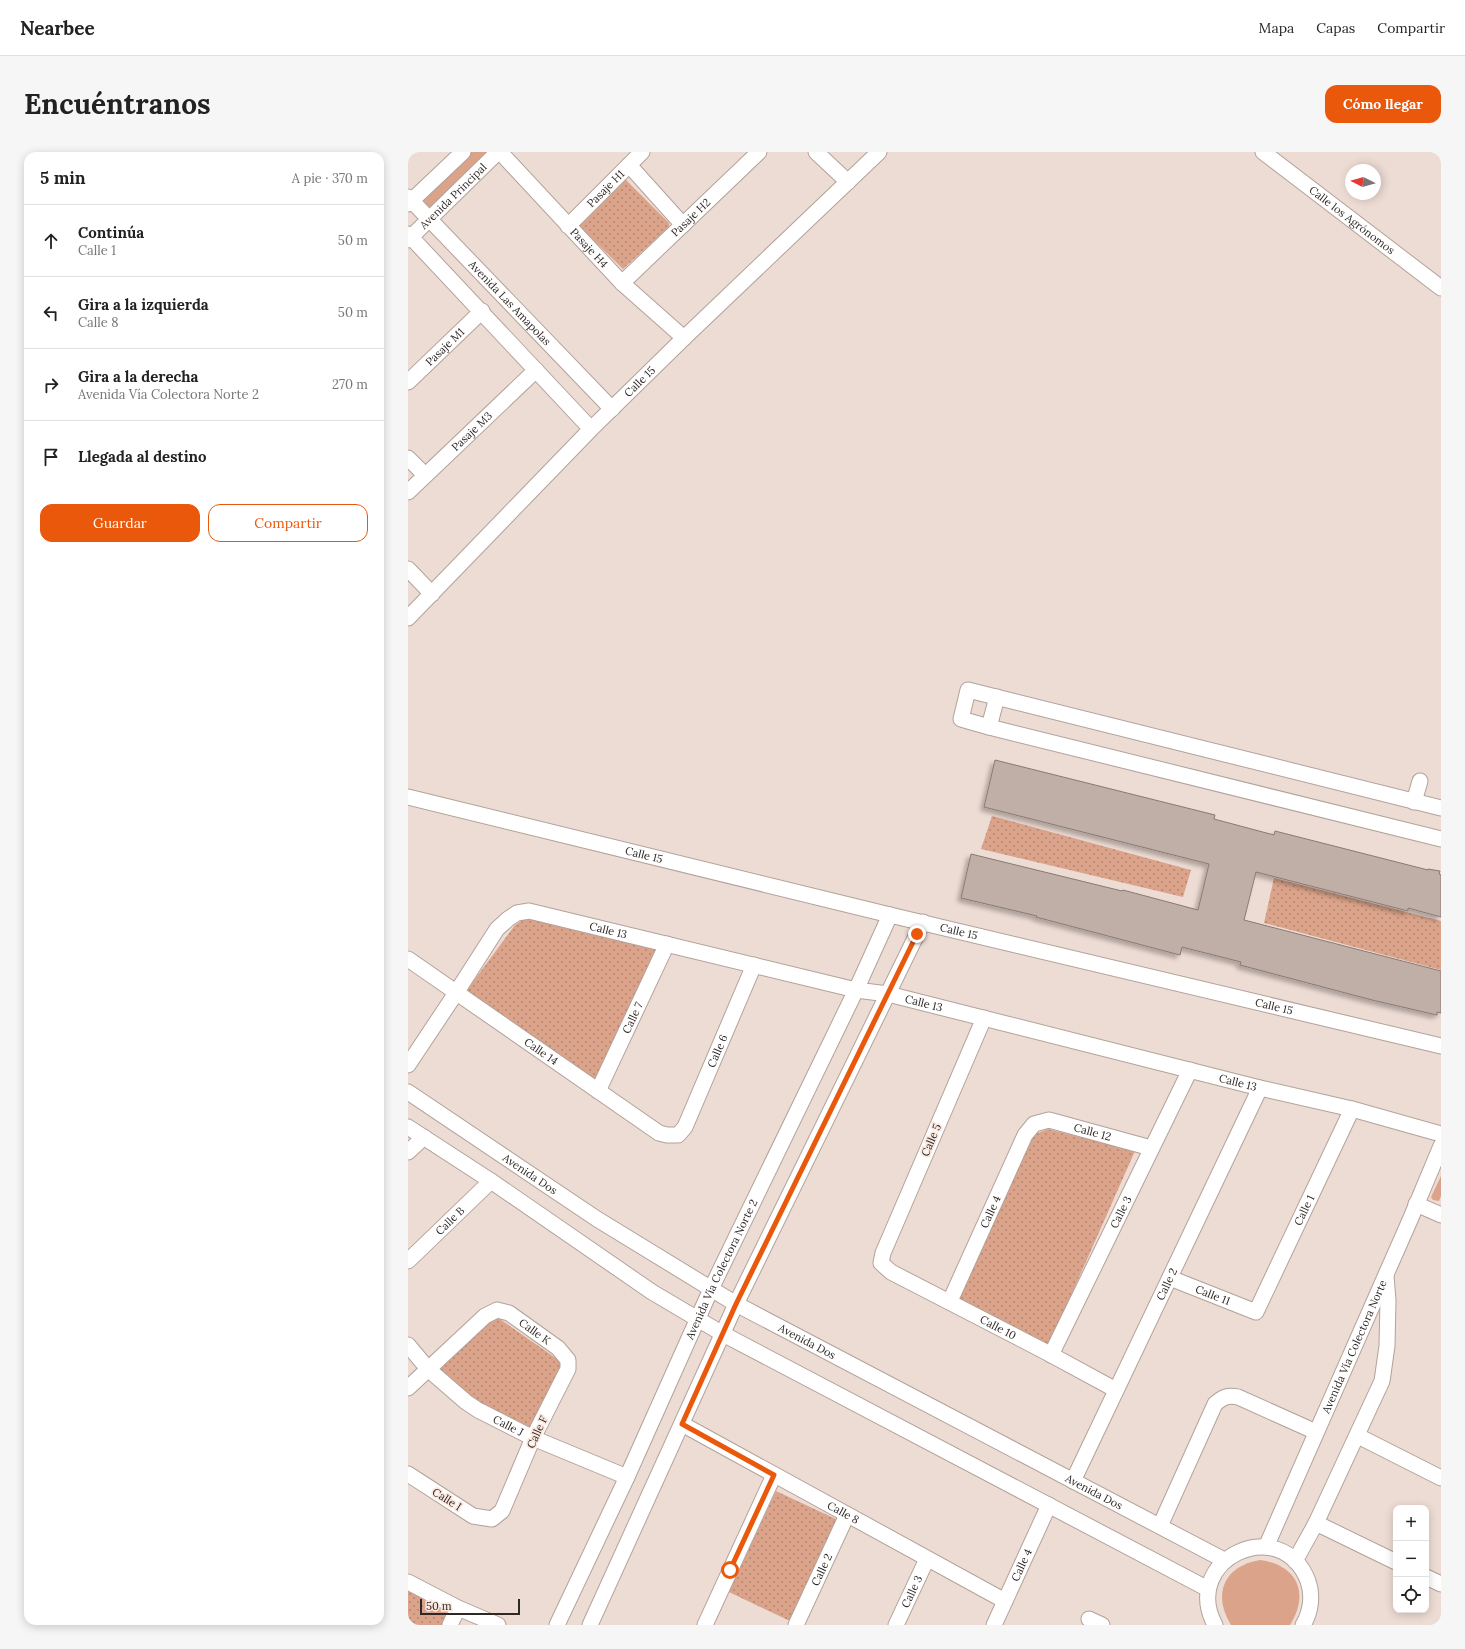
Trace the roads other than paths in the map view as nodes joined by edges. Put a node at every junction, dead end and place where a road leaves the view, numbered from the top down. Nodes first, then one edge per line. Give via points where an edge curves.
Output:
1 (463, 152) edge
2 (499, 152) edge
3 (642, 152) edge
4 (759, 152) edge
5 (816, 152) edge
6 (879, 152) edge
7 (1268, 154) edge
8 (629, 165) junction
9 (848, 182) junction
10 (409, 201) edge
11 (429, 220) junction
12 (683, 225) junction
13 (568, 226) junction
14 (409, 237) edge
15 (622, 283) junction
16 (1441, 288) edge
17 (482, 312) junction
18 (684, 338) junction
19 (536, 370) junction
20 (408, 382) edge
21 (612, 409) junction
22 (591, 429) junction
23 (408, 458) edge
24 (425, 475) junction
25 (408, 492) edge
26 (408, 569) edge
27 (432, 594) junction
28 (408, 618) edge
29 (997, 697) junction
30 (989, 727) junction
31 (1420, 781) dead end
32 (408, 797) edge
33 (1414, 802) junction
34 (1441, 808) edge
35 (1441, 839) edge
36 (890, 915) junction
37 (923, 922) junction
38 (667, 944) junction
39 (408, 959) edge
40 (754, 965) junction
41 (856, 990) junction
42 (456, 993) junction
43 (888, 994) junction
44 (984, 1018) junction
45 (1441, 1046) edge
46 (408, 1065) edge
47 (1190, 1070) junction
48 (1260, 1088) junction
49 (598, 1091) junction
50 (408, 1092) edge
51 (1352, 1110) junction
52 (1034, 1124) joint
53 (408, 1127) edge
54 (678, 1134) joint
55 (1441, 1134) edge
56 (424, 1137) junction
57 (1441, 1146) edge
58 (1151, 1148) junction
59 (408, 1152) edge
60 (491, 1181) junction
61 (1416, 1204) junction
62 (1441, 1215) edge
63 (408, 1261) edge
64 (881, 1264) joint
65 (1386, 1275) junction
66 (1170, 1278) junction
67 (711, 1290) junction
68 (950, 1301) junction
69 (736, 1304) junction
70 (1256, 1312) joint
71 (698, 1320) junction
72 (723, 1334) junction
73 (408, 1345) edge
74 (1051, 1355) junction
75 (568, 1360) joint
76 (428, 1369) junction
77 (408, 1388) edge
78 (1116, 1390) junction
79 (682, 1424) junction
80 (1316, 1432) junction
81 (1358, 1436) junction
82 (533, 1438) junction
83 (408, 1474) edge
84 (774, 1475) junction
85 (627, 1477) junction
86 (1441, 1478) edge
87 (1073, 1481) junction
88 (1049, 1505) junction
89 (847, 1515) junction
90 (488, 1519) joint
91 (1316, 1523) junction
92 (1160, 1526) junction
93 (1266, 1547) junction
94 (927, 1559) junction
95 (1224, 1560) junction
96 (1294, 1560) junction
97 (1393, 1561) edge
98 (1429, 1578) edge
99 (408, 1582) edge
100 (1441, 1584) edge
101 (1208, 1589) junction
102 (1005, 1601) junction
103 (458, 1608) junction
104 (1308, 1624) edge
105 (450, 1625) edge
106 (498, 1625) edge
107 (557, 1625) edge
108 (590, 1625) edge
109 (705, 1625) edge
110 (796, 1625) edge
111 (896, 1625) edge
112 (994, 1625) edge
113 (1215, 1625) edge

1 - 10 street
2 - 11 street, Avenida Principal
2 - 13 street, Pasaje H4
3 - 8 street, Pasaje H1
4 - 12 street, Pasaje H2
5 - 9 street
6 - 9 street, Calle 15
7 - 16 street, Calle los Agrónomos
8 - 12 street
8 - 13 street, Pasaje H1
9 - 18 street, Calle 15
10 - 11 street, Avenida Las Amapolas
11 - 14 street, Avenida Principal
11 - 21 street, Avenida Las Amapolas
12 - 15 street, Pasaje H2
13 - 15 street, Pasaje H4
14 - 17 street
15 - 18 street, Pasaje H4
17 - 19 street
17 - 20 street, Pasaje M1
18 - 21 street, Calle 15
19 - 22 street
19 - 24 street, Pasaje M3
21 - 22 street, Calle 15
22 - 27 street, Calle 15
23 - 24 street
24 - 25 street, Pasaje M3
26 - 27 street
27 - 28 street, Calle 15
29 - 30 street
29 - 30 street via 968,690 961,719
29 - 33 street
30 - 35 street
31 - 33 street
32 - 36 street, Calle 15
33 - 34 street
36 - 37 street, Calle 15
36 - 41 street, Avenida Vía Colectora Norte 2
37 - 43 street
37 - 45 street, Calle 15
38 - 40 street, Calle 13
38 - 42 street, Calle 13 via 529,911 517,913 497,929
38 - 49 street, Calle 7
39 - 42 street, Calle 14
40 - 41 street, Calle 13
40 - 54 street, Calle 6 via 685,1127
41 - 43 street, Calle 13
41 - 67 street, Avenida Vía Colectora Norte 2
42 - 46 street, Calle 13
42 - 49 street, Calle 14
43 - 44 street, Calle 13
43 - 69 street
44 - 47 street, Calle 13
44 - 64 street, Calle 5 via 883,1253
47 - 48 street, Calle 13
47 - 58 street, Calle 3
48 - 51 street, Calle 13
48 - 66 street, Calle 2
49 - 54 street, Calle 14 via 659,1133
50 - 67 street, Avenida Dos via 597,1219
51 - 55 street, Calle 13
51 - 70 street, Calle 1
52 - 58 street, Calle 12 via 1049,1120
52 - 68 street, Calle 4 via 1025,1135
53 - 56 street
56 - 59 street
56 - 60 street
57 - 61 street, Avenida Vía Colectora Norte
58 - 74 street, Calle 3
60 - 63 street, Calle B
60 - 71 street via 652,1292
61 - 62 street
61 - 65 street, Avenida Vía Colectora Norte
64 - 68 street, Calle 10 via 891,1272
65 - 80 street, Avenida Vía Colectora Norte
65 - 81 street via 1387,1346 1382,1381
66 - 70 street, Calle 11
66 - 78 street, Calle 2
67 - 69 street, Avenida Dos
67 - 71 street, Avenida Vía Colectora Norte 2
68 - 74 street, Calle 10
69 - 72 street
69 - 87 street, Avenida Dos
71 - 72 street
71 - 85 street, Avenida Vía Colectora Norte 2
72 - 79 street
72 - 88 street
73 - 76 street, Calle J
74 - 78 street, Calle 10
75 - 76 street, Calle K via 558,1348 509,1313 497,1310 485,1316
75 - 82 street, Calle F via 568,1369
76 - 77 street
76 - 82 street, Calle J via 466,1402
78 - 87 street, Calle 2
79 - 84 street, Calle 8
79 - 108 street
80 - 92 street via 1238,1397 1222,1397 1215,1404
80 - 93 street, Avenida Vía Colectora Norte
81 - 86 street
81 - 91 street
82 - 85 street, Calle J
82 - 90 street, Calle F via 502,1511
83 - 90 street, Calle I via 473,1516
84 - 89 street, Calle 8
84 - 109 street
85 - 107 street, Avenida Vía Colectora Norte 2
87 - 92 street, Avenida Dos
88 - 101 street
88 - 102 street, Calle 4
89 - 94 street, Calle 8
89 - 110 street, Calle 2
91 - 96 street
91 - 97 street
92 - 95 street, Avenida Dos
93 - 95 street via 1248,1548
93 - 96 street
94 - 102 street, Calle 8
94 - 111 street, Calle 3
95 - 101 street via 1214,1573
96 - 104 street via 1306,1576 1310,1589
98 - 100 street
99 - 103 street
101 - 113 street via 1209,1609
102 - 112 street, Calle 4
103 - 105 street
103 - 106 street

